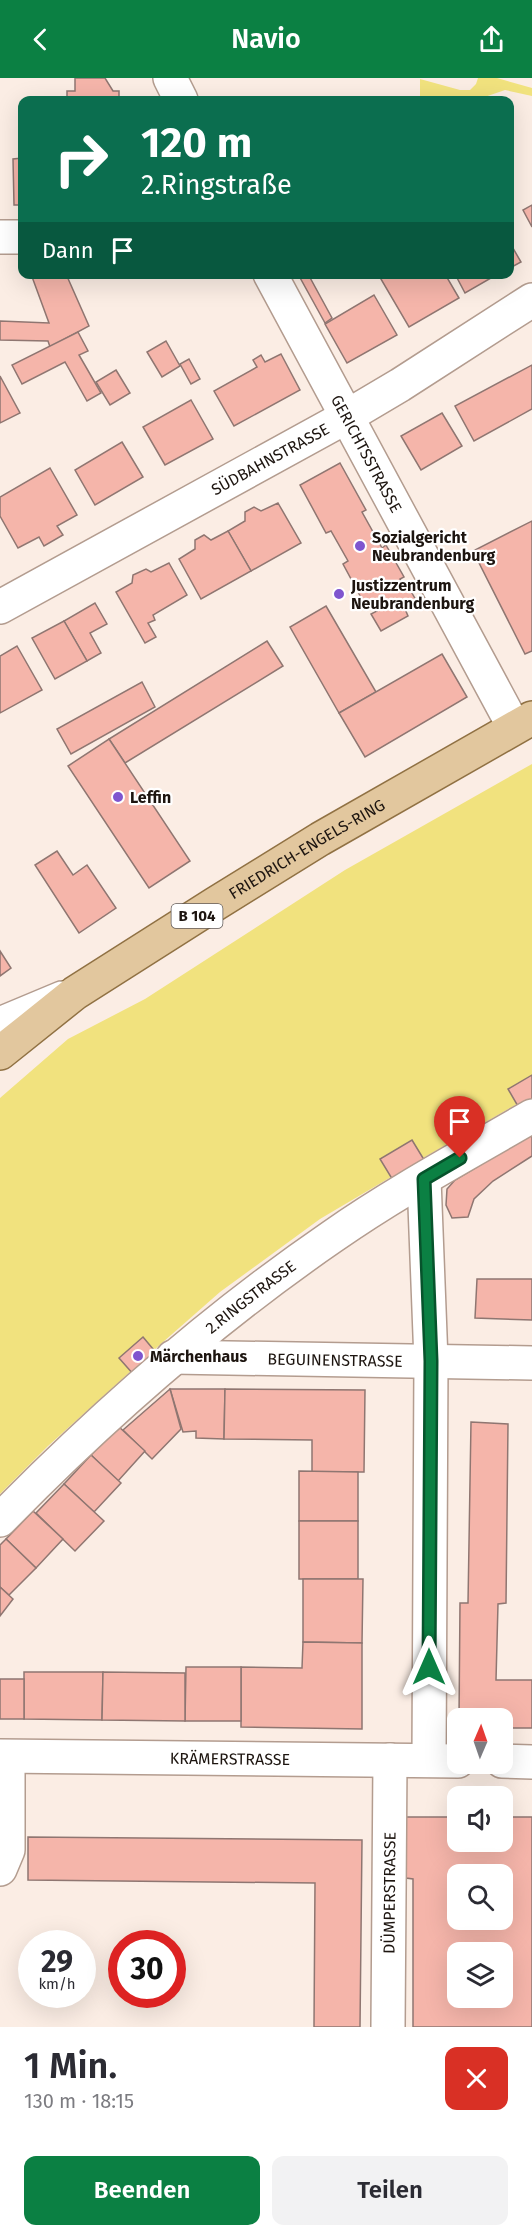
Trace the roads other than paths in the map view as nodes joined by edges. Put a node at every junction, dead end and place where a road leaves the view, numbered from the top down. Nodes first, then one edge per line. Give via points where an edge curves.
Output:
1 (170, 78) edge
2 (179, 96) edge
3 (0, 237) edge
4 (18, 237) edge
5 (273, 279) edge
6 (532, 300) edge
7 (346, 417) junction
8 (0, 607) edge
9 (523, 723) edge
10 (75, 993) junction
11 (0, 1024) edge
12 (0, 1053) edge
13 (532, 1116) edge
14 (424, 1179) junction
15 (173, 1358) junction
16 (431, 1361) junction
17 (532, 1362) edge
18 (0, 1520) edge
19 (4, 1756) edge
20 (390, 1760) junction
21 (443, 1760) edge
22 (513, 1761) edge
23 (532, 1762) edge
24 (0, 1869) edge
25 (388, 2027) edge

1 - 2 street
3 - 4 street
5 - 7 street, GERICHTSSTRASSE
6 - 7 street, SÜDBAHNSTRASSE
7 - 8 street, SÜDBAHNSTRASSE
7 - 9 street, GERICHTSSTRASSE via 477,658
9 - 10 main road, FRIEDRICH-ENGELS-RING / B 104 via 320,839
10 - 11 street, B 104
10 - 12 main road, FRIEDRICH-ENGELS-RING / B 104
13 - 14 street, 2.RINGSTRASSE
14 - 15 street, 2.RINGSTRASSE via 334,1236
14 - 16 street
15 - 16 street, BEGUINENSTRASSE
15 - 18 street, 2.RINGSTRASSE via 60,1458
16 - 17 street, BEGUINENSTRASSE
16 - 21 street
19 - 20 street, KRÄMERSTRASSE
19 - 24 street via 8,1850
20 - 21 street, KRÄMERSTRASSE
20 - 25 street, DÜMPERSTRASSE
22 - 23 street

